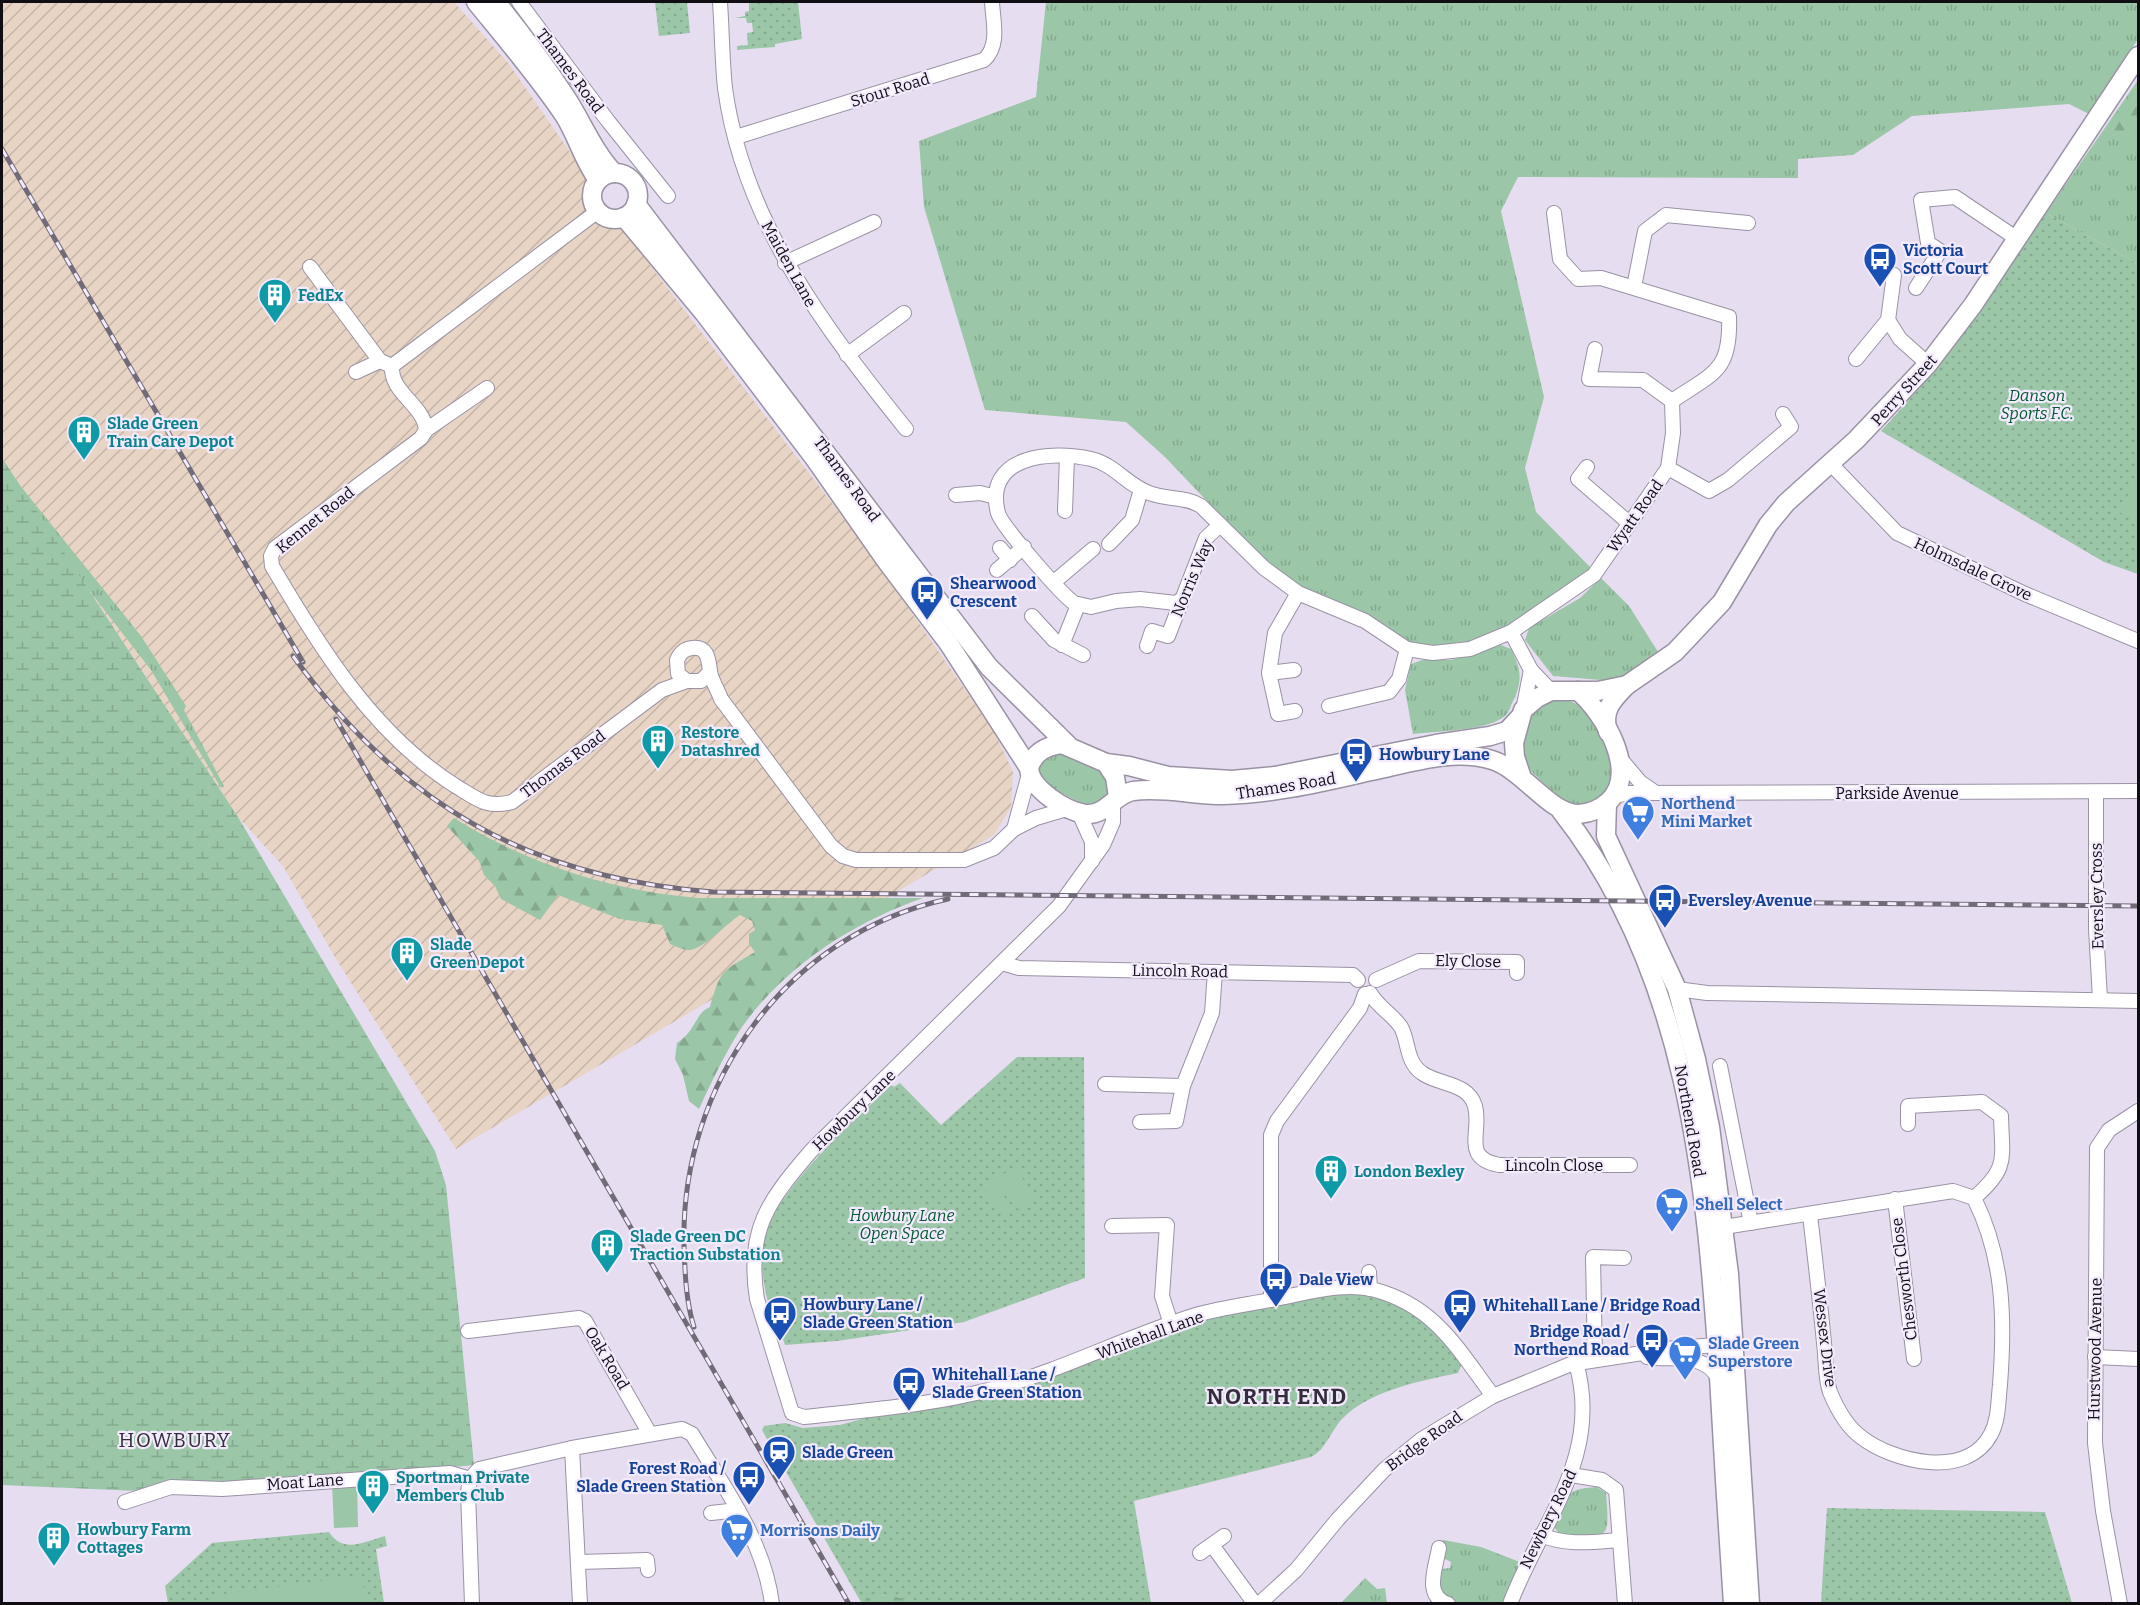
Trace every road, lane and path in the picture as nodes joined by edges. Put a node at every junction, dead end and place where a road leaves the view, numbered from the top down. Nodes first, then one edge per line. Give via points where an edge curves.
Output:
1 (476, 2) edge
2 (496, 2) edge
3 (720, 2) edge
4 (992, 2) edge
5 (526, 4) edge
6 (2139, 56) edge
7 (736, 137) junction
8 (606, 176) junction
9 (668, 196) dead end
10 (630, 210) junction
11 (598, 212) junction
12 (1554, 213) dead end
13 (874, 222) dead end
14 (1748, 223) dead end
15 (2016, 238) junction
16 (785, 263) junction
17 (310, 267) dead end
18 (1894, 275) dead end
19 (1634, 286) junction
20 (1916, 288) dead end
21 (904, 313) dead end
22 (1887, 320) junction
23 (1595, 349) dead end
24 (846, 355) junction
25 (1856, 359) dead end
26 (386, 364) junction
27 (1928, 364) junction
28 (356, 372) dead end
29 (487, 388) dead end
30 (1672, 401) junction
31 (1783, 414) dead end
32 (906, 429) dead end
33 (426, 430) junction
34 (1067, 457) junction
35 (1830, 463) junction
36 (1587, 468) dead end
37 (1668, 468) junction
38 (1142, 490) junction
39 (956, 495) dead end
40 (996, 496) junction
41 (1065, 511) dead end
42 (1629, 523) junction
43 (1220, 525) junction
44 (1109, 544) dead end
45 (1000, 548) dead end
46 (1024, 548) junction
47 (1093, 549) dead end
48 (1010, 560) junction
49 (997, 570) dead end
50 (1054, 582) junction
51 (1298, 593) junction
52 (1182, 598) junction
53 (1078, 605) junction
54 (1032, 616) dead end
55 (312, 631) joint
56 (1511, 632) junction
57 (2139, 641) edge
58 (1062, 645) junction
59 (1147, 646) dead end
60 (1407, 649) junction
61 (1083, 655) dead end
62 (676, 666) junction
63 (1294, 670) dead end
64 (1531, 670) junction
65 (710, 672) junction
66 (1269, 673) junction
67 (692, 682) junction
68 (1627, 685) junction
69 (662, 690) junction
70 (1551, 691) junction
71 (1578, 691) junction
72 (721, 699) junction
73 (1329, 706) dead end
74 (1295, 711) dead end
75 (1522, 714) junction
76 (1610, 737) junction
77 (1068, 745) junction
78 (1618, 756) junction
79 (1106, 763) junction
80 (1029, 771) junction
81 (1521, 775) junction
82 (2139, 791) edge
83 (2097, 792) junction
84 (1656, 793) junction
85 (1611, 799) junction
86 (1116, 800) junction
87 (1075, 810) junction
88 (1561, 811) junction
89 (1014, 829) junction
90 (1092, 861) junction
91 (1002, 963) junction
92 (1215, 972) junction
93 (1517, 973) dead end
94 (1370, 989) junction
95 (1679, 998) junction
96 (2100, 999) junction
97 (2139, 1001) edge
98 (1720, 1066) dead end
99 (1105, 1084) dead end
100 (1183, 1086) junction
101 (2139, 1111) edge
102 (1140, 1122) dead end
103 (1908, 1124) dead end
104 (1630, 1165) dead end
105 (1974, 1198) junction
106 (1895, 1199) junction
107 (1810, 1215) junction
108 (1751, 1223) junction
109 (1112, 1226) dead end
110 (1724, 1227) junction
111 (1624, 1258) dead end
112 (1369, 1272) dead end
113 (1370, 1289) junction
114 (1271, 1300) junction
115 (1171, 1324) junction
116 (468, 1331) dead end
117 (1725, 1348) junction
118 (1636, 1356) junction
119 (2095, 1356) junction
120 (1914, 1359) dead end
121 (2139, 1359) edge
122 (1595, 1360) junction
123 (1576, 1363) junction
124 (1719, 1379) junction
125 (1493, 1395) junction
126 (792, 1413) joint
127 (650, 1434) junction
128 (572, 1448) junction
129 (1571, 1475) junction
130 (470, 1479) junction
131 (125, 1502) dead end
132 (738, 1510) junction
133 (711, 1513) dead end
134 (1541, 1535) junction
135 (1224, 1536) dead end
136 (1620, 1540) junction
137 (1212, 1545) junction
138 (1439, 1548) dead end
139 (1200, 1553) dead end
140 (648, 1560) dead end
141 (579, 1562) junction
142 (472, 1604) edge
143 (580, 1604) edge
144 (772, 1604) edge
145 (1257, 1604) edge
146 (1448, 1604) edge
147 (1510, 1604) edge
148 (1625, 1604) edge
149 (1733, 1604) edge
150 (1750, 1604) edge
151 (2120, 1604) edge

1 - 8 main road, Thames Road via 566,117 590,169
2 - 8 main road, Thames Road via 545,64 583,125
3 - 7 street, Maiden Lane via 725,88
4 - 7 street, Stour Road via 995,43 984,60
5 - 9 street, Thames Road via 608,121
6 - 15 main road, Perry Street
7 - 16 street, Maiden Lane via 758,207
8 - 10 main road, Thames Road via 628,177 633,183 638,195
8 - 11 main road via 592,189
10 - 11 main road via 608,218
10 - 77 main road, Thames Road via 989,667
10 - 80 main road, Thames Road via 966,668
11 - 26 street
12 - 19 street via 1560,259 1578,279 1601,278
13 - 16 street
14 - 19 street via 1666,215 1645,231
15 - 20 street via 1955,197 1921,200 1928,243 1940,251
15 - 27 main road, Perry Street via 1973,305
16 - 24 street, Maiden Lane
17 - 26 street
18 - 22 street
19 - 30 street via 1729,316 1730,344 1719,369
21 - 24 street
22 - 25 street
22 - 27 street via 1900,339
23 - 30 street via 1589,379 1643,380
24 - 32 street, Maiden Lane
26 - 28 street
26 - 33 street via 394,382 425,421
27 - 35 main road, Perry Street via 1880,417
29 - 33 street, Kennet Road
30 - 37 street, Wyatt Road
31 - 37 street via 1791,427 1728,480 1709,491
33 - 55 street, Kennet Road via 421,438 275,548 272,567
34 - 38 street via 1097,460
34 - 40 street via 1036,456 1017,463 1003,477
34 - 41 street
35 - 57 street, Holmsdale Grove via 1897,533 2025,594
35 - 68 main road, Perry Street via 1768,525 1705,623 1675,652
36 - 42 street via 1578,478
37 - 42 street, Wyatt Road
38 - 43 street via 1192,500
38 - 44 street via 1132,520
39 - 40 street
40 - 46 street via 1000,520
42 - 56 street, Wyatt Road via 1594,575
43 - 51 street via 1264,568
43 - 52 street, Norris Way via 1206,538
45 - 48 street
46 - 48 street
46 - 50 street
47 - 50 street
48 - 49 street
50 - 53 street
51 - 60 street via 1365,621
51 - 66 street via 1275,633
52 - 53 street via 1176,603 1125,599 1091,607
52 - 59 street, Norris Way via 1168,636 1152,631
53 - 58 street
54 - 58 street
55 - 69 street, Thomas Road via 348,682 412,756 481,802 497,806 512,802
56 - 60 street, Wyatt Road via 1459,651
56 - 64 street
58 - 61 street
60 - 73 street via 1399,679 1389,692
62 - 65 street, Thomas Road via 684,651 697,648 710,659
62 - 67 street, Thomas Road via 678,674
62 - 69 street, Thomas Road
63 - 66 street
64 - 70 street
64 - 75 street
65 - 67 street, Thomas Road
65 - 72 street, Thomas Road
66 - 74 street via 1278,714
67 - 69 street, Thomas Road
67 - 72 street, Thomas Road
68 - 71 main road, Perry Street
68 - 76 main road, Perry Street via 1606,712
70 - 71 main road
70 - 75 main road, Thames Road
71 - 76 main road
72 - 89 street, Thomas Road via 831,846 843,855 856,860 964,860 994,848
75 - 79 main road, Thames Road via 1507,731 1490,736 1275,776 1213,781
75 - 81 main road via 1514,743
76 - 78 main road
77 - 79 main road, Thames Road
77 - 80 main road via 1046,747 1034,756
78 - 84 street via 1640,782
78 - 85 main road via 1620,771
79 - 86 main road via 1114,777
80 - 87 main road, Thames Road via 1037,787
80 - 89 street
81 - 86 main road, Thames Road via 1493,760 1460,754 1271,791 1221,795 1145,790 1127,792
81 - 88 main road, Thames Road
82 - 83 street, Parkside Avenue
83 - 84 street, Parkside Avenue
83 - 96 street, Eversley Cross
84 - 85 street, Parkside Avenue
85 - 88 main road via 1594,812
85 - 95 main road, Northend Road via 1606,836
86 - 87 main road, Thames Road via 1098,812
86 - 90 street, Howbury Lane via 1113,822
87 - 89 street, Thomas Road via 1047,812
87 - 90 street via 1092,842
88 - 117 main road, Northend Road via 1595,856 1638,942 1670,1025 1700,1172
90 - 91 street, Howbury Lane via 1059,906
91 - 92 street, Lincoln Road via 1019,968
91 - 126 street, Howbury Lane via 811,1151 786,1180 759,1226 753,1250 757,1299
92 - 94 street, Lincoln Road via 1353,975 1358,988
92 - 100 street via 1212,1013
93 - 94 street, Ely Close via 1517,962 1419,961
94 - 104 street, Lincoln Close via 1376,1004 1400,1026 1409,1055 1422,1073 1457,1087 1473,1100 1475,1151 1483,1160 1499,1165
94 - 114 street via 1277,1121 1271,1136
95 - 96 street via 1707,993
95 - 110 main road, Northend Road via 1704,1093
96 - 97 street
98 - 108 street
99 - 100 street
100 - 102 street via 1176,1121
101 - 119 street, Hurstwood Avenue via 2109,1130 2097,1148
103 - 105 street via 1908,1106 1982,1102 2001,1116 2002,1164 1995,1180
105 - 106 street via 1953,1191
105 - 107 street, Wessex Drive via 1994,1249 2003,1344 1997,1418 1991,1434 1971,1455 1955,1460 1914,1460 1892,1455 1860,1437 1845,1422 1829,1390
106 - 107 street
106 - 120 street, Chesworth Close
107 - 108 street
108 - 110 street
109 - 115 street via 1167,1225 1162,1296
110 - 117 main road, Northend Road
111 - 122 street via 1593,1257
112 - 113 street
113 - 114 street, Whitehall Lane via 1317,1290
113 - 125 street, Whitehall Lane via 1401,1299 1433,1319
114 - 115 street, Whitehall Lane
115 - 126 street, Whitehall Lane via 1088,1358 985,1391 848,1412 804,1417
116 - 127 street, Oak Road via 579,1318 585,1321
117 - 118 street, Bridge Road via 1675,1348
117 - 124 main road, Northend Road
117 - 150 main road, Northend Road
118 - 122 street, Bridge Road
118 - 124 street, Bridge Road via 1698,1360 1712,1366
119 - 121 street
119 - 151 street, Hurstwood Avenue via 2095,1443
122 - 123 street, Bridge Road
123 - 125 street, Bridge Road
123 - 129 street, Newbery Road via 1584,1417
124 - 149 main road, Northend Road
125 - 145 street, Bridge Road via 1422,1439 1384,1470 1296,1570
127 - 128 street
127 - 132 street via 682,1429 693,1434
128 - 130 street via 484,1466
128 - 141 street
129 - 134 street, Newbery Road
129 - 136 street via 1602,1480 1616,1490
130 - 131 street, Moat Lane via 432,1473 222,1489 171,1487
130 - 142 street
132 - 133 street
132 - 144 street via 764,1561
134 - 136 street via 1572,1543
134 - 147 street, Newbery Road
135 - 137 street
136 - 148 street
137 - 139 street
137 - 145 street
138 - 146 street via 1433,1590 1438,1599
140 - 141 street
141 - 143 street

